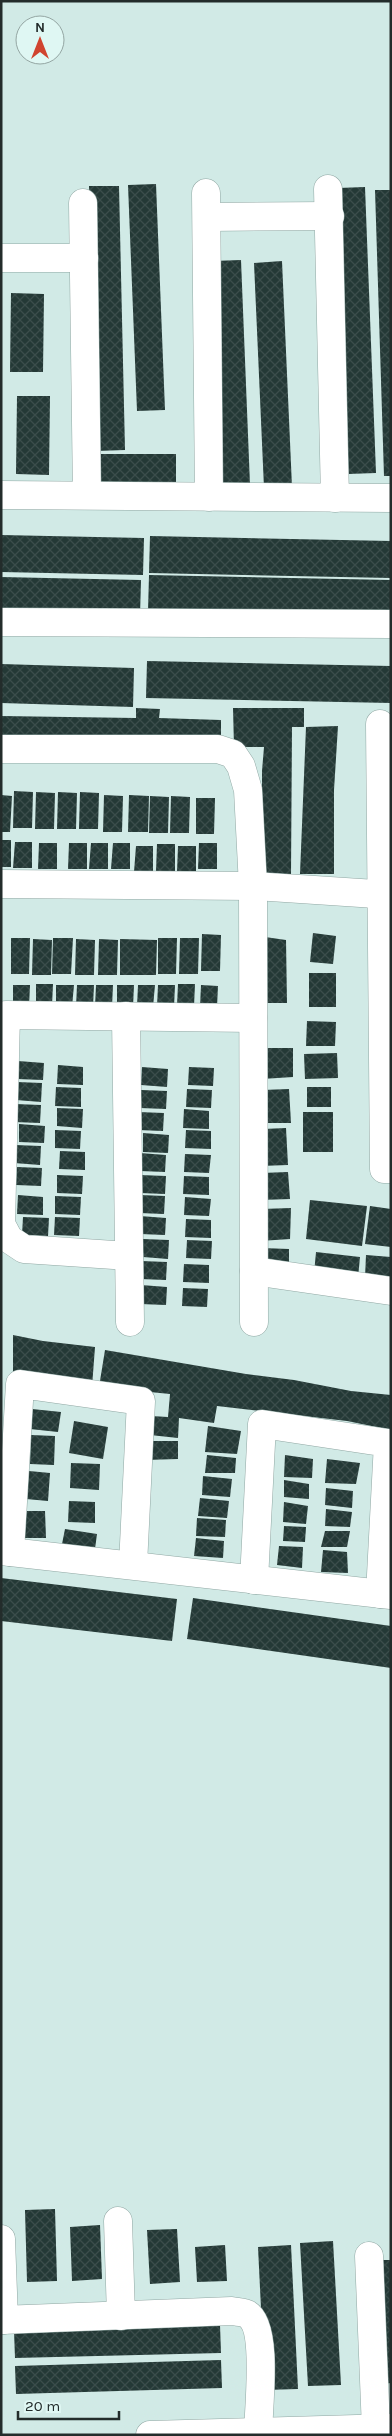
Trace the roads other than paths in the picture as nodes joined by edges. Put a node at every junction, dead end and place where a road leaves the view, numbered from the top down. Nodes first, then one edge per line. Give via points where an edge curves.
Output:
1 (328, 189) dead end
2 (83, 203) dead end
3 (330, 216) junction
4 (1, 258) edge
5 (84, 258) junction
6 (1, 495) edge
7 (87, 496) junction
8 (209, 497) junction
9 (335, 498) junction
10 (391, 498) edge
11 (1, 622) edge
12 (391, 624) edge
13 (380, 724) dead end
14 (1, 749) edge
15 (386, 772) edge
16 (1, 884) edge
17 (253, 886) junction
18 (386, 895) edge
19 (126, 1016) junction
20 (253, 1018) junction
21 (387, 1047) edge
22 (391, 1170) edge
23 (129, 1256) junction
24 (254, 1271) junction
25 (391, 1291) edge
26 (130, 1322) dead end
27 (254, 1322) dead end
28 (5, 1552) edge
29 (133, 1565) junction
30 (254, 1580) junction
31 (386, 1595) edge
32 (118, 2221) dead end
33 (1, 2239) edge
34 (368, 2256) dead end
35 (121, 2316) junction
36 (3, 2320) edge
37 (383, 2428) edge
38 (258, 2433) edge
39 (150, 2435) edge

1 - 3 street
2 - 5 street
3 - 8 street via 206,205
3 - 9 street
4 - 5 street
5 - 7 street
6 - 7 street
7 - 8 street
8 - 9 street
9 - 10 street
11 - 12 street
13 - 15 street
14 - 17 street via 218,749 233,754 241,766 248,790
15 - 18 street
16 - 17 street
17 - 18 street
17 - 20 street
18 - 21 street
19 - 20 street
19 - 23 street
19 - 23 street via 6,1015 1,1224 9,1239 24,1249
20 - 24 street
21 - 22 street via 384,1169
23 - 26 street
24 - 25 street
24 - 27 street
28 - 29 street
28 - 29 street via 20,1384 141,1401
29 - 30 street
30 - 31 street
30 - 31 street via 262,1424 388,1443
32 - 35 street
33 - 36 street
34 - 37 street
35 - 36 street
35 - 38 street via 232,2311 247,2314 256,2324 260,2342
37 - 38 street
38 - 39 street

